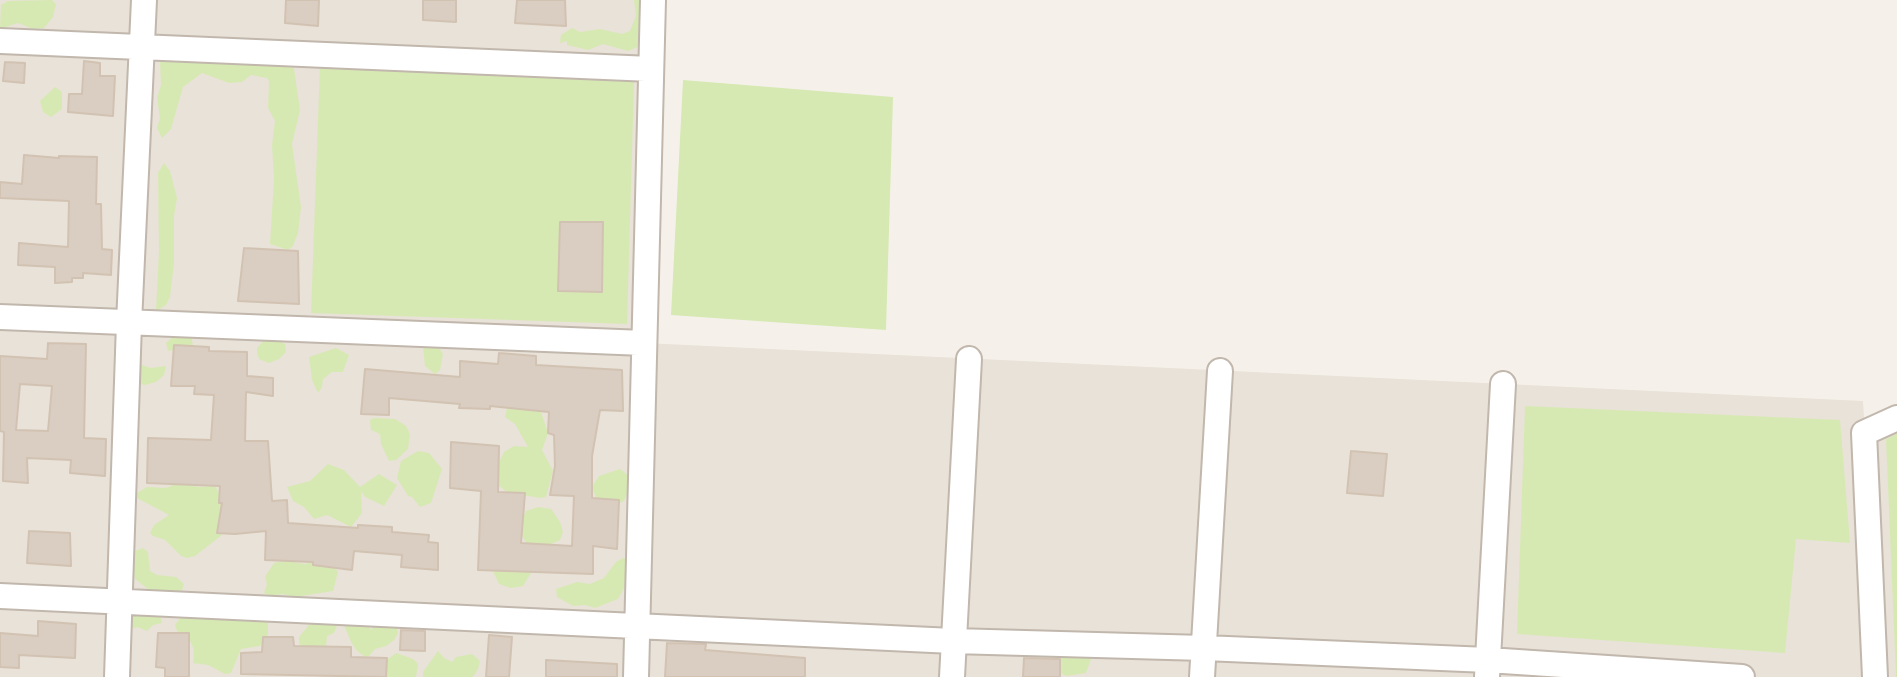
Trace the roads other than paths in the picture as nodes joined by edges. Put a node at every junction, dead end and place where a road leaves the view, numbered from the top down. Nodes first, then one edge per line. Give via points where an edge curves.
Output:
1 (144, 0) edge
2 (653, 0) edge
3 (0, 41) edge
4 (143, 47) junction
5 (651, 69) junction
6 (0, 317) edge
7 (129, 323) junction
8 (644, 343) junction
9 (969, 359) dead end
10 (1220, 371) dead end
11 (1503, 384) dead end
12 (1897, 418) edge
13 (0, 596) edge
14 (120, 602) junction
15 (637, 626) junction
16 (953, 641) junction
17 (1204, 648) junction
18 (1488, 669) edge
19 (117, 677) edge
20 (636, 677) edge
21 (952, 677) edge
22 (1202, 677) edge
23 (1742, 677) edge
24 (1875, 677) edge

1 - 4 street
2 - 5 street
3 - 4 street
4 - 5 street
4 - 7 street
5 - 8 street
6 - 7 street
7 - 8 street
7 - 14 street
8 - 15 street
9 - 16 street
10 - 17 street
11 - 18 street
12 - 24 street via 1864,433
13 - 14 street
14 - 15 street
14 - 19 street
15 - 16 street
15 - 20 street
16 - 17 street
16 - 21 street
17 - 18 street
17 - 22 street
18 - 23 street

